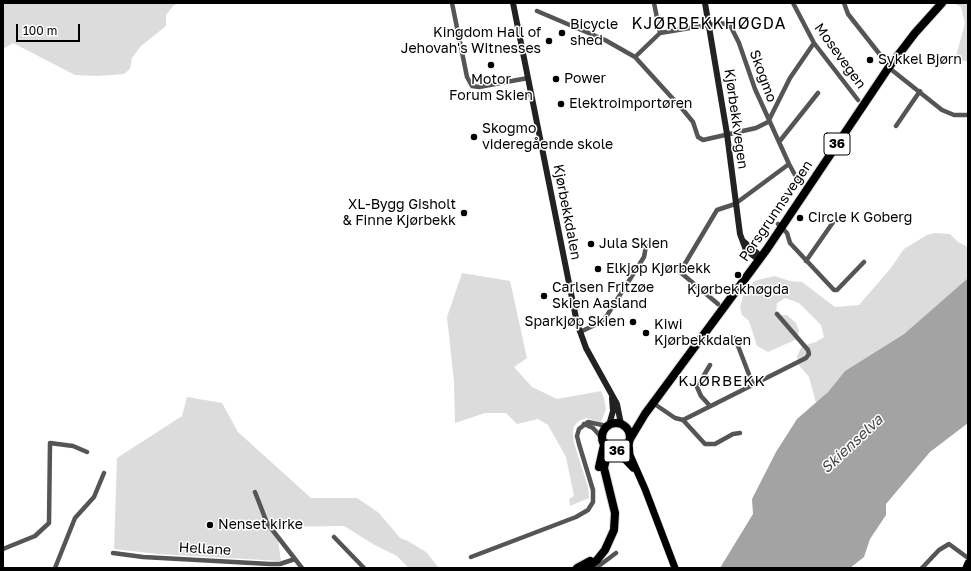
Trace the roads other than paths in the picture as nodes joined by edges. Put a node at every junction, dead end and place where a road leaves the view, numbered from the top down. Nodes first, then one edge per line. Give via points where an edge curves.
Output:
1 (452, 3) edge
2 (513, 3) edge
3 (654, 3) edge
4 (705, 3) edge
5 (793, 3) edge
6 (844, 3) edge
7 (935, 3) edge
8 (942, 3) edge
9 (537, 11) dead end
10 (709, 25) junction
11 (660, 33) junction
12 (814, 43) junction
13 (635, 56) junction
14 (887, 65) junction
15 (528, 78) junction
16 (920, 91) junction
17 (818, 94) dead end
18 (858, 100) dead end
19 (968, 115) edge
20 (769, 121) junction
21 (896, 126) dead end
22 (727, 134) junction
23 (779, 142) junction
24 (789, 164) junction
25 (802, 182) dead end
26 (735, 204) junction
27 (836, 218) dead end
28 (780, 226) junction
29 (646, 246) dead end
30 (757, 256) junction
31 (806, 261) junction
32 (864, 262) dead end
33 (718, 304) dead end
34 (777, 314) dead end
35 (580, 332) junction
36 (735, 338) dead end
37 (710, 364) dead end
38 (753, 385) junction
39 (612, 394) junction
40 (653, 403) junction
41 (710, 406) junction
42 (645, 414) junction
43 (683, 420) junction
44 (584, 424) junction
45 (622, 425) junction
46 (608, 426) junction
47 (740, 433) dead end
48 (630, 441) junction
49 (603, 442) junction
50 (615, 451) junction
51 (87, 452) dead end
52 (104, 473) dead end
53 (638, 475) junction
54 (255, 492) dead end
55 (610, 494) junction
56 (334, 538) dead end
57 (3, 549) edge
58 (113, 553) dead end
59 (616, 553) dead end
60 (601, 554) junction
61 (471, 556) dead end
62 (968, 558) edge
63 (295, 559) junction
64 (968, 563) edge
65 (56, 568) edge
66 (302, 568) edge
67 (364, 568) edge
68 (578, 568) edge
69 (586, 568) edge
70 (596, 568) edge
71 (675, 568) edge
72 (922, 568) edge
73 (966, 568) edge

1 - 15 street via 467,77 472,86
2 - 15 street, Kjørbekkdalen
3 - 11 street
4 - 10 street, Kjørbekkvegen
5 - 12 street, Mosevegen
6 - 14 street via 851,19
7 - 14 highway, Porsgrunnsvegen / 36
8 - 14 highway, Porsgrunnsvegen / 36
9 - 13 street
10 - 11 street, Skogmo
10 - 20 street, Skogmo via 726,23 734,32
10 - 22 street, Kjørbekkvegen
11 - 13 street
12 - 18 street, Mosevegen
12 - 20 street via 790,78
13 - 22 street via 693,122 700,140
14 - 16 street
14 - 28 highway, Porsgrunnsvegen / 36
15 - 35 street, Kjørbekkdalen
16 - 19 street via 946,112
16 - 21 street
17 - 23 street
20 - 22 street via 756,128
20 - 23 street, Skogmo
22 - 26 street, Kjørbekkvegen
23 - 24 street, Skogmo
24 - 25 street, Skogmo
24 - 26 street
26 - 30 street, Kjørbekkvegen via 741,238
26 - 33 street via 716,210 680,272
27 - 31 street
28 - 30 highway, Porsgrunnsvegen / 36
28 - 31 street via 787,233 790,243
29 - 35 street via 644,257 606,317 600,323
30 - 40 highway, Porsgrunnsvegen / 36
31 - 32 street via 834,290 837,290
34 - 38 street via 806,346 809,354 806,358
35 - 39 street, Kjørbekkdalen via 589,355
36 - 38 street
37 - 41 street via 697,387
38 - 41 street
39 - 45 street, Kjørbekkdalen
39 - 46 street, Kjørbekkdalen via 613,412
40 - 42 highway, Porsgrunnsvegen / 36
40 - 43 street via 675,418
41 - 43 street
42 - 45 highway, Porsgrunnsvegen / 36 via 635,421
42 - 48 highway, Porsgrunnsvegen / 36
43 - 47 street via 705,444 715,444 732,434
44 - 46 street via 588,422
44 - 49 street via 593,428
44 - 61 street via 577,436 593,490 593,502 588,510 576,517
45 - 46 highway, 36
45 - 48 highway, 36 via 629,433
46 - 49 highway, 36 via 603,432
48 - 50 highway, 36 via 623,450
48 - 53 main road via 630,455
49 - 50 highway, 36
49 - 55 highway, 36 via 599,464
50 - 53 main road via 622,455
50 - 55 highway, 36 via 606,459 604,468
51 - 57 street via 73,446 50,442 49,523 35,536
52 - 65 street via 94,497 75,518
53 - 71 main road
54 - 63 street via 266,523
55 - 60 highway, 36 via 615,513 614,530
56 - 67 street
58 - 63 street, Hellane via 270,564
59 - 70 street
60 - 68 highway, 36
60 - 69 highway, 36
62 - 72 street via 949,544 939,550
63 - 66 street
64 - 73 main road

